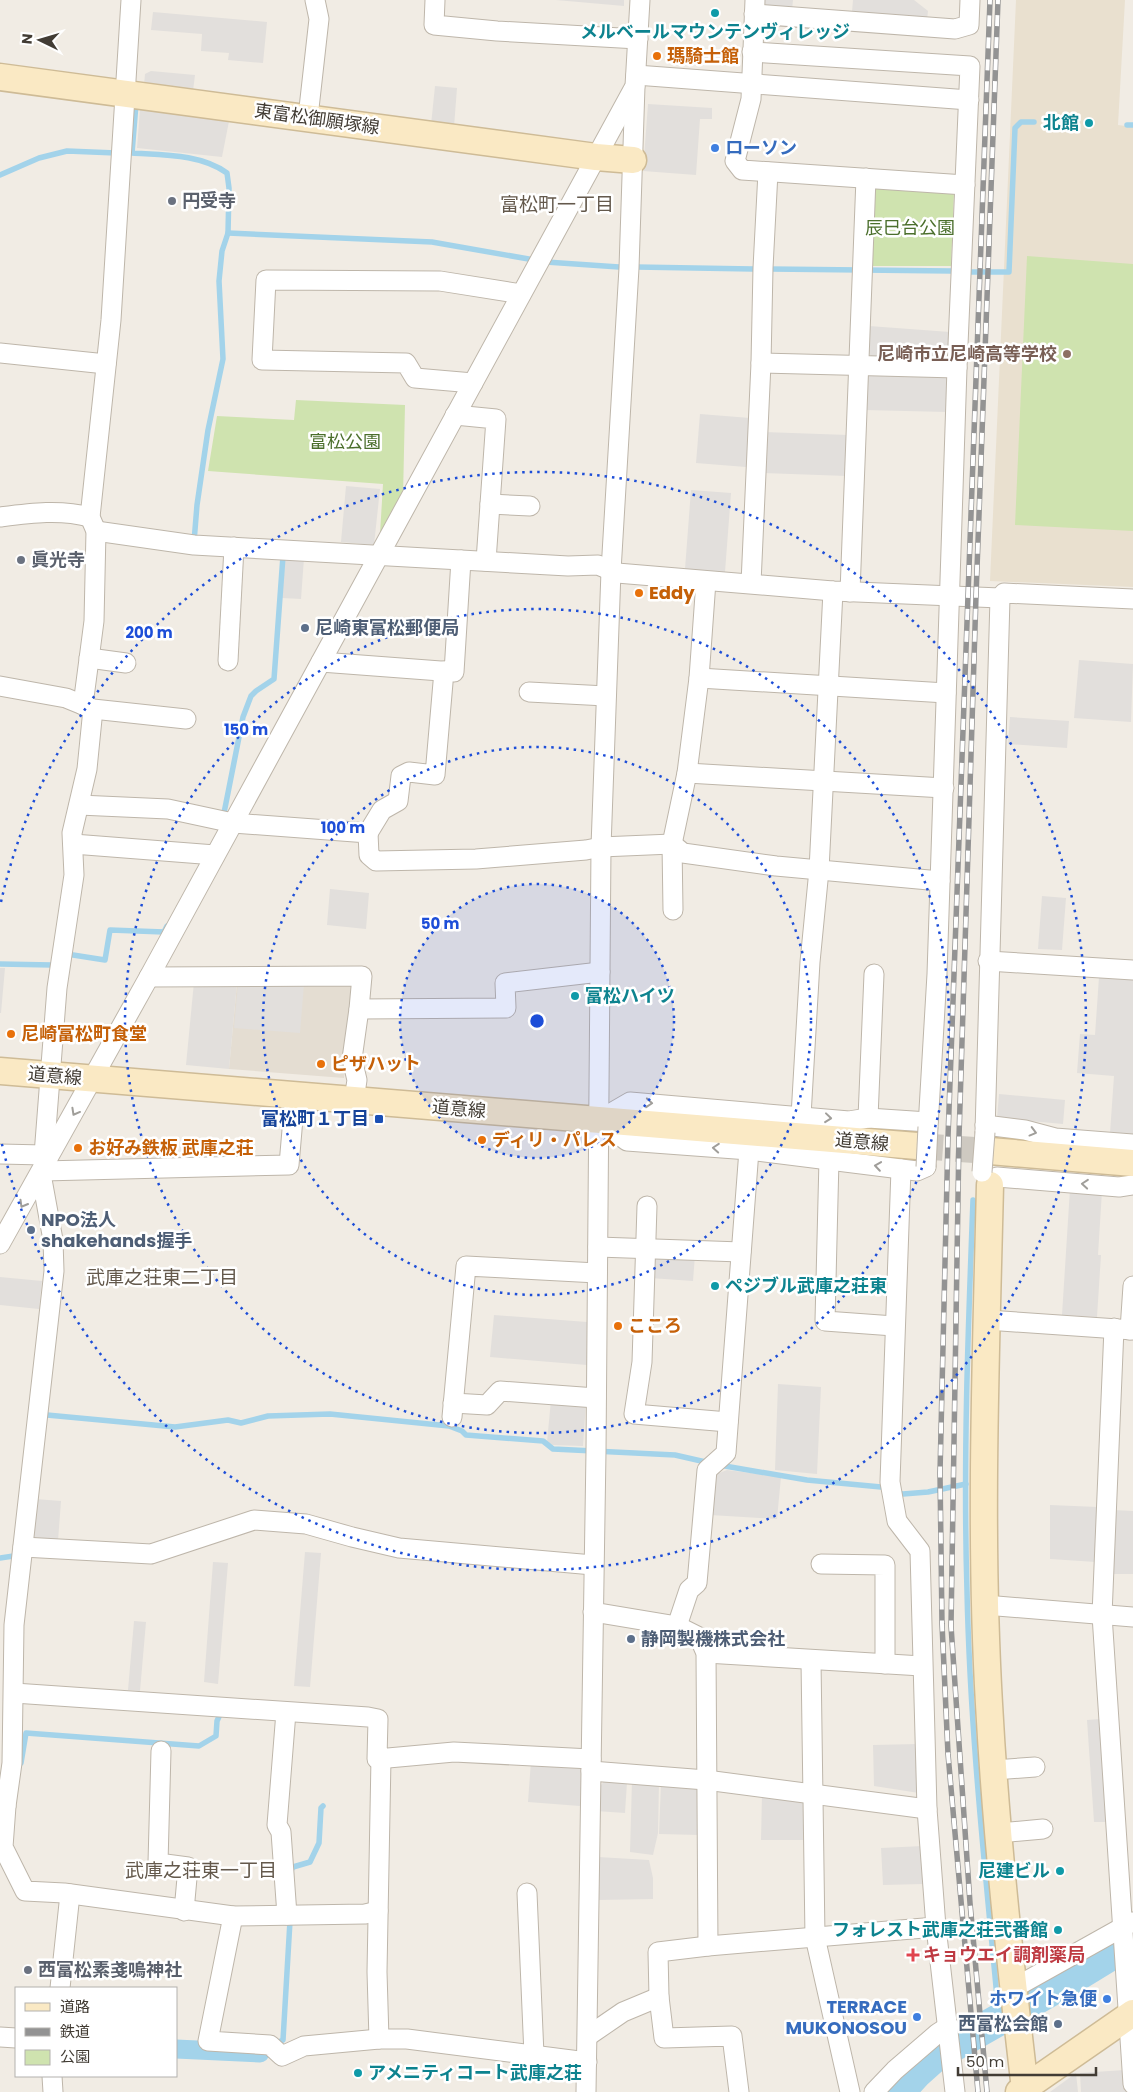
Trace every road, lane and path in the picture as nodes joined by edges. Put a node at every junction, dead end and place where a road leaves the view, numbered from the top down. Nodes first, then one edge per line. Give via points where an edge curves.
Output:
1 (131, 0) edge
2 (316, 0) edge
3 (435, 0) edge
4 (640, 0) edge
5 (970, 0) edge
6 (754, 7) edge
7 (638, 39) junction
8 (752, 52) junction
9 (0, 77) edge
10 (635, 80) junction
11 (752, 84) junction
12 (127, 93) junction
13 (969, 100) junction
14 (308, 118) junction
15 (596, 157) junction
16 (633, 160) junction
17 (768, 172) junction
18 (866, 178) junction
19 (965, 185) junction
20 (521, 294) junction
21 (0, 353) edge
22 (761, 363) junction
23 (106, 364) junction
24 (858, 364) junction
25 (957, 368) junction
26 (473, 382) junction
27 (455, 415) junction
28 (490, 504) junction
29 (530, 506) dead end
30 (0, 517) edge
31 (93, 524) junction
32 (234, 547) junction
33 (379, 555) junction
34 (461, 560) junction
35 (486, 561) junction
36 (612, 571) junction
37 (706, 581) junction
38 (751, 583) junction
39 (842, 591) junction
40 (950, 596) junction
41 (1000, 598) junction
42 (1133, 599) edge
43 (89, 658) junction
44 (228, 661) dead end
45 (321, 662) junction
46 (126, 663) dead end
47 (444, 672) junction
48 (699, 678) junction
49 (0, 686) edge
50 (828, 686) junction
51 (529, 692) dead end
52 (946, 693) junction
53 (606, 696) junction
54 (88, 707) junction
55 (186, 718) dead end
56 (687, 773) junction
57 (822, 779) junction
58 (944, 788) junction
59 (79, 804) junction
60 (233, 823) junction
61 (368, 833) junction
62 (72, 844) junction
63 (672, 844) junction
64 (601, 847) junction
65 (216, 855) junction
66 (819, 870) junction
67 (940, 881) junction
68 (673, 910) dead end
69 (988, 961) junction
70 (1133, 970) edge
71 (600, 972) junction
72 (874, 974) dead end
73 (149, 977) junction
74 (359, 1009) junction
75 (0, 1071) edge
76 (49, 1075) junction
77 (93, 1079) junction
78 (295, 1095) junction
79 (354, 1100) junction
80 (801, 1116) junction
81 (868, 1118) junction
82 (599, 1120) junction
83 (925, 1141) junction
84 (1133, 1144) edge
85 (749, 1150) junction
86 (0, 1154) edge
87 (987, 1157) junction
88 (829, 1159) junction
89 (1133, 1163) edge
90 (43, 1166) junction
91 (901, 1169) junction
92 (1133, 1185) edge
93 (647, 1206) dead end
94 (0, 1244) edge
95 (598, 1247) junction
96 (646, 1248) junction
97 (741, 1252) junction
98 (597, 1273) junction
99 (1133, 1286) edge
100 (987, 1320) junction
101 (894, 1326) junction
102 (1126, 1329) edge
103 (596, 1398) junction
104 (728, 1422) junction
105 (23, 1547) junction
106 (821, 1564) dead end
107 (593, 1565) junction
108 (985, 1605) junction
109 (593, 1612) junction
110 (1102, 1615) junction
111 (1133, 1617) edge
112 (677, 1626) junction
113 (706, 1653) junction
114 (811, 1660) junction
115 (885, 1664) junction
116 (922, 1666) junction
117 (14, 1694) junction
118 (286, 1712) junction
119 (161, 1751) dead end
120 (381, 1758) junction
121 (591, 1765) junction
122 (1035, 1767) dead end
123 (994, 1770) junction
124 (706, 1780) junction
125 (813, 1793) junction
126 (3, 1806) edge
127 (927, 1809) junction
128 (1043, 1829) dead end
129 (999, 1833) junction
130 (527, 1893) dead end
131 (70, 1894) junction
132 (184, 1911) junction
133 (378, 1911) junction
134 (287, 1915) junction
135 (233, 1916) junction
136 (936, 1927) junction
137 (1127, 1929) edge
138 (815, 1937) junction
139 (708, 1946) junction
140 (60, 1987) edge
141 (659, 1998) junction
142 (1015, 2003) junction
143 (1131, 2015) edge
144 (949, 2030) junction
145 (588, 2036) junction
146 (0, 2037) edge
147 (15, 2038) edge
148 (379, 2039) junction
149 (534, 2055) junction
150 (587, 2062) junction
151 (52, 2077) edge
152 (954, 2084) edge
153 (1133, 2084) edge
154 (1023, 2091) edge
155 (53, 2092) edge
156 (586, 2092) edge
157 (739, 2092) edge
158 (850, 2092) edge
159 (874, 2092) edge

1 - 12 street
2 - 14 street via 319,19
3 - 7 street via 434,25
4 - 7 street
5 - 6 street via 969,24 955,29
6 - 8 street
7 - 10 street
8 - 11 street
8 - 13 street via 970,66
9 - 12 street, 東富松御願塚線
10 - 11 street
10 - 15 street
10 - 16 street
11 - 13 street
11 - 17 street via 735,161 742,170
12 - 14 street, 東富松御願塚線
12 - 23 street
13 - 19 street
14 - 15 street, 東富松御願塚線
15 - 16 street, 東富松御願塚線
15 - 20 street
16 - 36 street
17 - 18 street
17 - 22 street
18 - 19 street
18 - 24 street
19 - 25 street
20 - 26 street
20 - 26 street via 440,281 266,280 262,360 406,363 414,378
21 - 23 street
22 - 24 street
22 - 38 street
23 - 31 street
24 - 25 street
24 - 39 street
25 - 40 street
26 - 27 street
27 - 28 street via 496,419
27 - 33 street
28 - 29 street
28 - 35 street
30 - 31 street via 71,512
31 - 32 street via 194,544
31 - 43 street via 94,621
32 - 33 street
32 - 44 street
33 - 34 street
33 - 45 street
34 - 35 street
34 - 47 street via 454,672
35 - 36 street via 598,565
36 - 37 street
36 - 53 street
37 - 38 street
37 - 48 street
38 - 39 street
39 - 40 street
39 - 50 street
40 - 41 street
40 - 52 street
41 - 42 street via 1004,593
41 - 69 street
43 - 46 street
43 - 54 street
45 - 47 street
45 - 60 street
47 - 61 street via 435,775 409,772 401,776 398,801 382,810
48 - 50 street
48 - 56 street
49 - 54 street via 40,692
50 - 52 street
50 - 57 street
51 - 53 street
52 - 58 street
53 - 64 street
54 - 55 street
54 - 59 street via 87,769
56 - 57 street
56 - 63 street
57 - 58 street
57 - 66 street
58 - 67 street
59 - 60 street via 168,809
59 - 62 street
60 - 61 street
60 - 65 street
61 - 64 street via 369,855 376,861 476,859
62 - 65 street
62 - 76 street via 74,875 57,988
63 - 64 street
63 - 66 street via 683,852
63 - 68 street
64 - 71 street
65 - 73 street
66 - 67 street
66 - 80 street
67 - 83 street
69 - 70 street
69 - 87 street
71 - 74 street via 505,984 506,1008
71 - 82 street
72 - 81 street
73 - 74 street via 362,976
73 - 77 street
74 - 79 street via 352,1059 357,1080
75 - 76 street, 道意線
76 - 77 street, 道意線
76 - 90 street
77 - 78 street, 道意線
77 -> 90 street
78 - 79 street, 道意線
78 - 90 street via 289,1165
79 - 82 street, 道意線
80 -> 81 street via 849,1121
82 -> 80 street via 630,1102
81 - 83 street
82 - 83 street, 道意線
85 -> 82 street via 627,1141
82 - 95 street
83 - 91 street via 917,1170
87 -> 84 street via 1024,1130 1055,1138
85 - 88 street
85 - 97 street
86 - 90 street
87 - 89 street
92 -> 87 street via 1119,1187 996,1177
87 - 100 street
91 -> 88 street
88 - 101 street via 825,1321
90 -> 94 street
90 - 105 street via 54,1271
91 - 101 street
93 - 96 street
95 - 96 street
95 - 98 street
96 - 97 street
96 - 104 street via 642,1362 634,1414
97 - 104 street
98 - 103 street
98 - 103 street via 466,1266 453,1410 487,1405 500,1391
99 - 102 street
100 - 102 street
100 - 108 street
101 - 116 street via 890,1482 897,1521 920,1551
102 - 110 street
103 - 107 street
104 - 112 street via 726,1453 707,1470 697,1583 689,1590
105 - 107 street via 151,1554 254,1520 306,1524 399,1548
105 - 117 street via 14,1625
106 - 115 street via 885,1565
107 - 109 street
108 - 110 street
108 - 123 street
109 - 112 street
109 - 121 street
110 - 111 street
110 - 137 street
112 - 113 street via 699,1637
113 - 114 street
113 - 124 street
114 - 115 street
114 - 125 street
115 - 116 street
116 - 127 street
117 - 118 street
117 - 126 street via 12,1763
118 - 120 street via 378,1719 377,1758
118 - 134 street via 277,1825
119 - 132 street via 158,1863 188,1867
120 - 121 street via 454,1752
120 - 133 street
121 - 124 street
121 - 145 street
122 - 123 street
123 - 129 street
124 - 125 street
124 - 139 street
125 - 127 street
125 - 138 street
126 - 131 street via 4,1849 25,1891
127 - 136 street
128 - 129 street
129 - 142 street
130 - 149 street
131 - 132 street
131 - 140 street
132 - 135 street
133 - 134 street
133 - 148 street
134 - 135 street
135 - 148 street via 208,2041 270,2045 282,2056 304,2046
136 - 138 street
136 - 144 street
137 - 142 street
137 - 143 street via 1125,1959
138 - 139 street
138 - 158 street
139 - 141 street via 658,1952
141 - 145 street via 624,2012
141 - 157 street via 664,2038 732,2036
142 - 154 street
143 - 153 street
143 - 154 street
144 - 152 street
144 - 159 street via 938,2033
145 - 150 street
146 - 147 street
148 - 149 street via 407,2039
149 - 150 street
150 - 156 street
151 - 155 street

